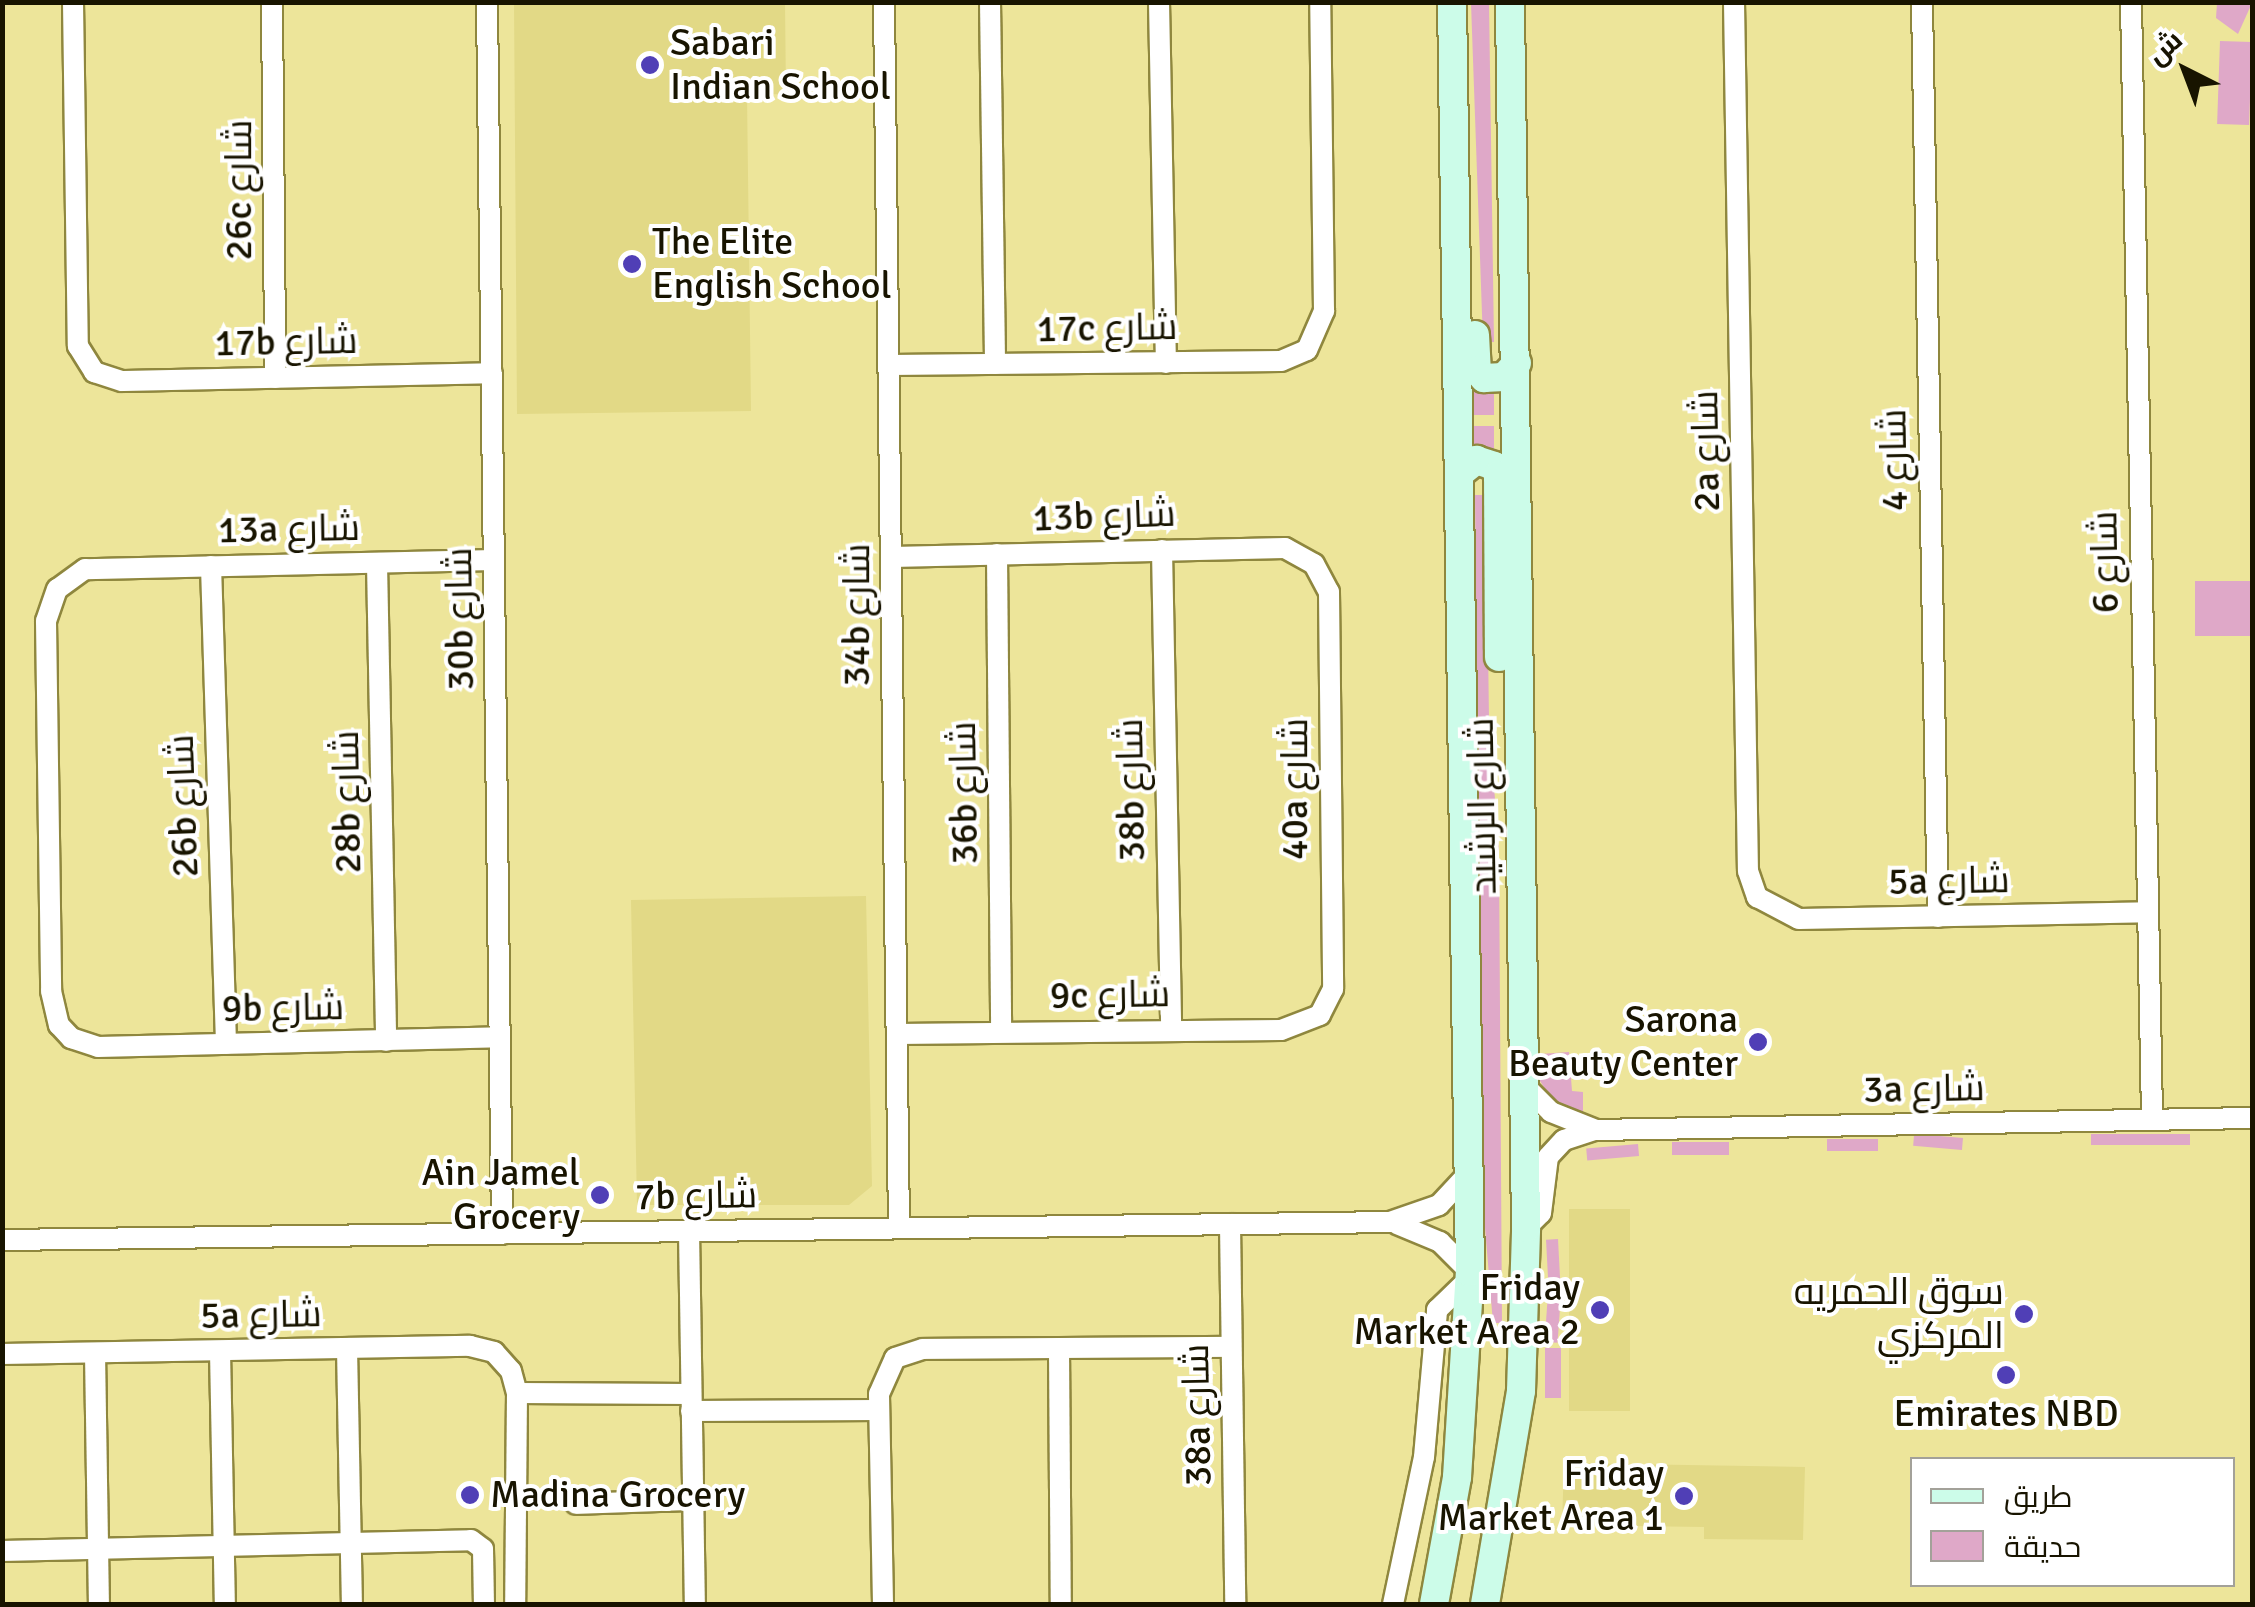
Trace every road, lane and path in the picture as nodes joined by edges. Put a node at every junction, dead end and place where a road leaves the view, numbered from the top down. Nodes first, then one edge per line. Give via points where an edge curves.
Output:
1 (73, 2) edge
2 (272, 2) edge
3 (487, 2) edge
4 (884, 2) edge
5 (990, 2) edge
6 (1159, 2) edge
7 (1320, 2) edge
8 (1452, 2) edge
9 (1510, 2) edge
10 (1734, 2) edge
11 (1922, 2) edge
12 (2131, 2) edge
13 (1454, 164) junction
14 (1166, 362) junction
15 (1518, 363) junction
16 (995, 364) junction
17 (890, 366) junction
18 (492, 372) junction
19 (276, 378) junction
20 (1460, 473) junction
21 (1162, 550) junction
22 (997, 554) junction
23 (892, 557) junction
24 (494, 560) junction
25 (377, 563) junction
26 (1314, 564) joint
27 (211, 566) junction
28 (1518, 720) junction
29 (1757, 898) joint
30 (2148, 912) junction
31 (1938, 917) junction
32 (1320, 1015) joint
33 (1170, 1028) junction
34 (1001, 1032) junction
35 (897, 1034) junction
36 (500, 1037) junction
37 (70, 1038) joint
38 (386, 1041) junction
39 (226, 1044) junction
40 (1522, 1083) junction
41 (2252, 1118) edge
42 (2152, 1120) junction
43 (1596, 1130) junction
44 (1467, 1176) junction
45 (1390, 1222) junction
46 (1230, 1224) junction
47 (900, 1227) junction
48 (1526, 1228) junction
49 (690, 1231) junction
50 (502, 1234) junction
51 (2, 1240) edge
52 (1470, 1275) junction
53 (1230, 1347) junction
54 (347, 1348) junction
55 (220, 1350) junction
56 (1059, 1350) junction
57 (95, 1352) junction
58 (2, 1354) edge
59 (516, 1393) junction
60 (691, 1402) junction
61 (879, 1410) junction
62 (693, 1500) junction
63 (576, 1504) dead end
64 (351, 1544) junction
65 (224, 1546) junction
66 (98, 1549) junction
67 (2, 1551) edge
68 (1434, 1602) edge
69 (98, 1604) edge
70 (225, 1604) edge
71 (352, 1604) edge
72 (484, 1604) edge
73 (515, 1604) edge
74 (695, 1604) edge
75 (883, 1604) edge
76 (1061, 1604) edge
77 (1235, 1604) edge
78 (1393, 1604) edge
79 (1485, 1604) edge

1 - 19 street, 17b شارع via 78,346 87,365 122,381
2 - 19 street, 26c شارع
3 - 18 street, 30b شارع
4 - 17 street, 34b شارع
5 - 16 street
6 - 14 street
7 - 14 street, 17c شارع via 1324,311 1317,339 1281,362
8 - 13 main road, شارع الرشيد
9 - 15 main road, شارع الرشيد
10 - 29 street, 2a شارع via 1748,872
11 - 31 street, شارع 4
12 - 30 street, شارع 6
13 - 15 main road via 1473,198 1477,370 1494,380
13 - 20 main road, شارع الرشيد
14 - 16 street, 17c شارع
15 - 28 main road, شارع الرشيد
16 - 17 street, 17c شارع
17 - 23 street, 34b شارع
18 - 19 street, 17b شارع
18 - 24 street, 30b شارع
20 - 28 main road via 1476,460 1494,466 1498,475 1499,670
20 - 44 main road, شارع الرشيد
21 - 22 street, 13b شارع
21 - 26 street, 13b شارع via 1285,548
21 - 33 street, 38b شارع
22 - 23 street, 13b شارع
22 - 34 street, 36b شارع
23 - 35 street, 34b شارع
24 - 25 street, 13a شارع
24 - 36 street, 30b شارع
25 - 27 street, 13a شارع
25 - 38 street, 28b شارع
26 - 32 street, 40a شارع via 1329,592 1333,990
27 - 37 street, 13a شارع via 84,569 57,589 46,621 51,990
27 - 39 street, 26b شارع
28 - 40 main road, شارع الرشيد
29 - 31 street, 5a شارع via 1800,919
30 - 31 street, 5a شارع
30 - 42 street, شارع 6
32 - 33 street, 9c شارع via 1296,1029
33 - 34 street, 9c شارع
34 - 35 street, 9c شارع
35 - 47 street, 34b شارع
36 - 38 street, 9b شارع
36 - 50 street, 30b شارع
37 - 39 street, 9b شارع via 98,1048
38 - 39 street, 9b شارع
40 - 43 street, 3a شارع via 1550,1112
40 - 48 main road, شارع الرشيد
41 - 42 street, 3a شارع
42 - 43 street, 3a شارع
43 - 48 street, 3a شارع via 1564,1140 1548,1156 1540,1213
44 - 45 street, 7b شارع via 1439,1205
44 - 52 main road, شارع الرشيد
45 - 46 street, 7b شارع
45 - 52 street, 7b شارع via 1440,1242
46 - 47 street, 7b شارع
46 - 53 street, 38a شارع
47 - 49 street, 7b شارع
48 - 79 main road, شارع الرشيد via 1520,1408
49 - 50 street, 7b شارع
49 - 60 street
50 - 51 street, 7b شارع
52 - 68 main road, شارع الرشيد via 1456,1477
52 - 78 street via 1437,1310 1424,1458
53 - 56 street
53 - 77 street, 38a شارع
54 - 55 street, 5a شارع
54 - 59 street, 5a شارع via 482,1348 511,1370
54 - 64 street
55 - 57 street, 5a شارع
55 - 65 street
56 - 61 street via 923,1349 895,1358 881,1380
56 - 76 street
57 - 58 street, 5a شارع
57 - 66 street
59 - 60 street
59 - 73 street
60 - 61 street
60 - 62 street
61 - 75 street
62 - 63 street
62 - 74 street
64 - 65 street
64 - 71 street
64 - 72 street via 476,1542 484,1554
65 - 66 street
65 - 70 street
66 - 67 street
66 - 69 street

